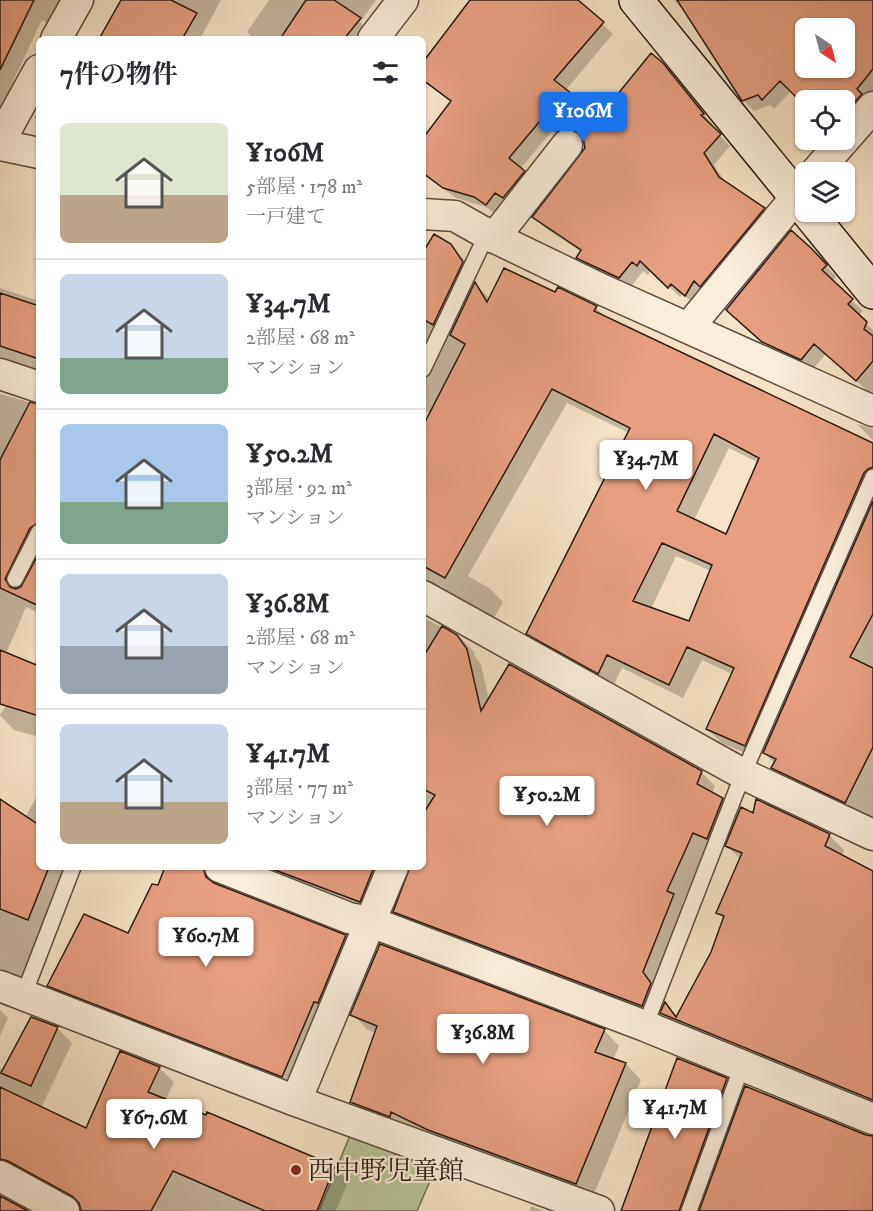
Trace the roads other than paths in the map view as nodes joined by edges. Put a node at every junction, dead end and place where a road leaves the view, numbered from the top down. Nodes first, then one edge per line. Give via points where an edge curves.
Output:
1 (78, 0) edge
2 (403, 0) edge
3 (642, 2) edge
4 (58, 36) edge
5 (375, 36) edge
6 (36, 76) edge
7 (873, 107) edge
8 (0, 143) edge
9 (567, 145) dead end
10 (36, 152) edge
11 (831, 162) edge
12 (795, 182) edge
13 (795, 207) edge
14 (426, 214) edge
15 (825, 222) edge
16 (491, 236) junction
17 (873, 292) edge
18 (689, 327) junction
19 (426, 363) edge
20 (0, 374) edge
21 (36, 386) edge
22 (873, 411) edge
23 (873, 477) edge
24 (36, 538) edge
25 (15, 579) dead end
26 (426, 598) edge
27 (743, 774) junction
28 (873, 835) edge
29 (72, 870) edge
30 (228, 870) edge
31 (392, 870) edge
32 (371, 922) junction
33 (12, 990) edge
34 (645, 1026) junction
35 (742, 1066) junction
36 (296, 1101) junction
37 (873, 1119) edge
38 (0, 1176) edge
39 (64, 1211) edge
40 (599, 1211) edge
41 (689, 1211) edge

1 - 4 street
2 - 5 street
3 - 12 street
6 - 8 street
7 - 11 street
8 - 10 street
9 - 16 street
13 - 18 street
14 - 16 street via 455,216
15 - 17 street
16 - 18 street
16 - 19 lane
18 - 22 street
20 - 21 street
23 - 27 lane
24 - 25 lane
26 - 27 street
27 - 28 street
27 - 34 lane
29 - 33 lane
30 - 32 street via 349,918
31 - 32 street
32 - 34 street
32 - 36 street
33 - 36 street
34 - 35 street
35 - 37 street
35 - 41 lane
36 - 40 street
38 - 39 street

